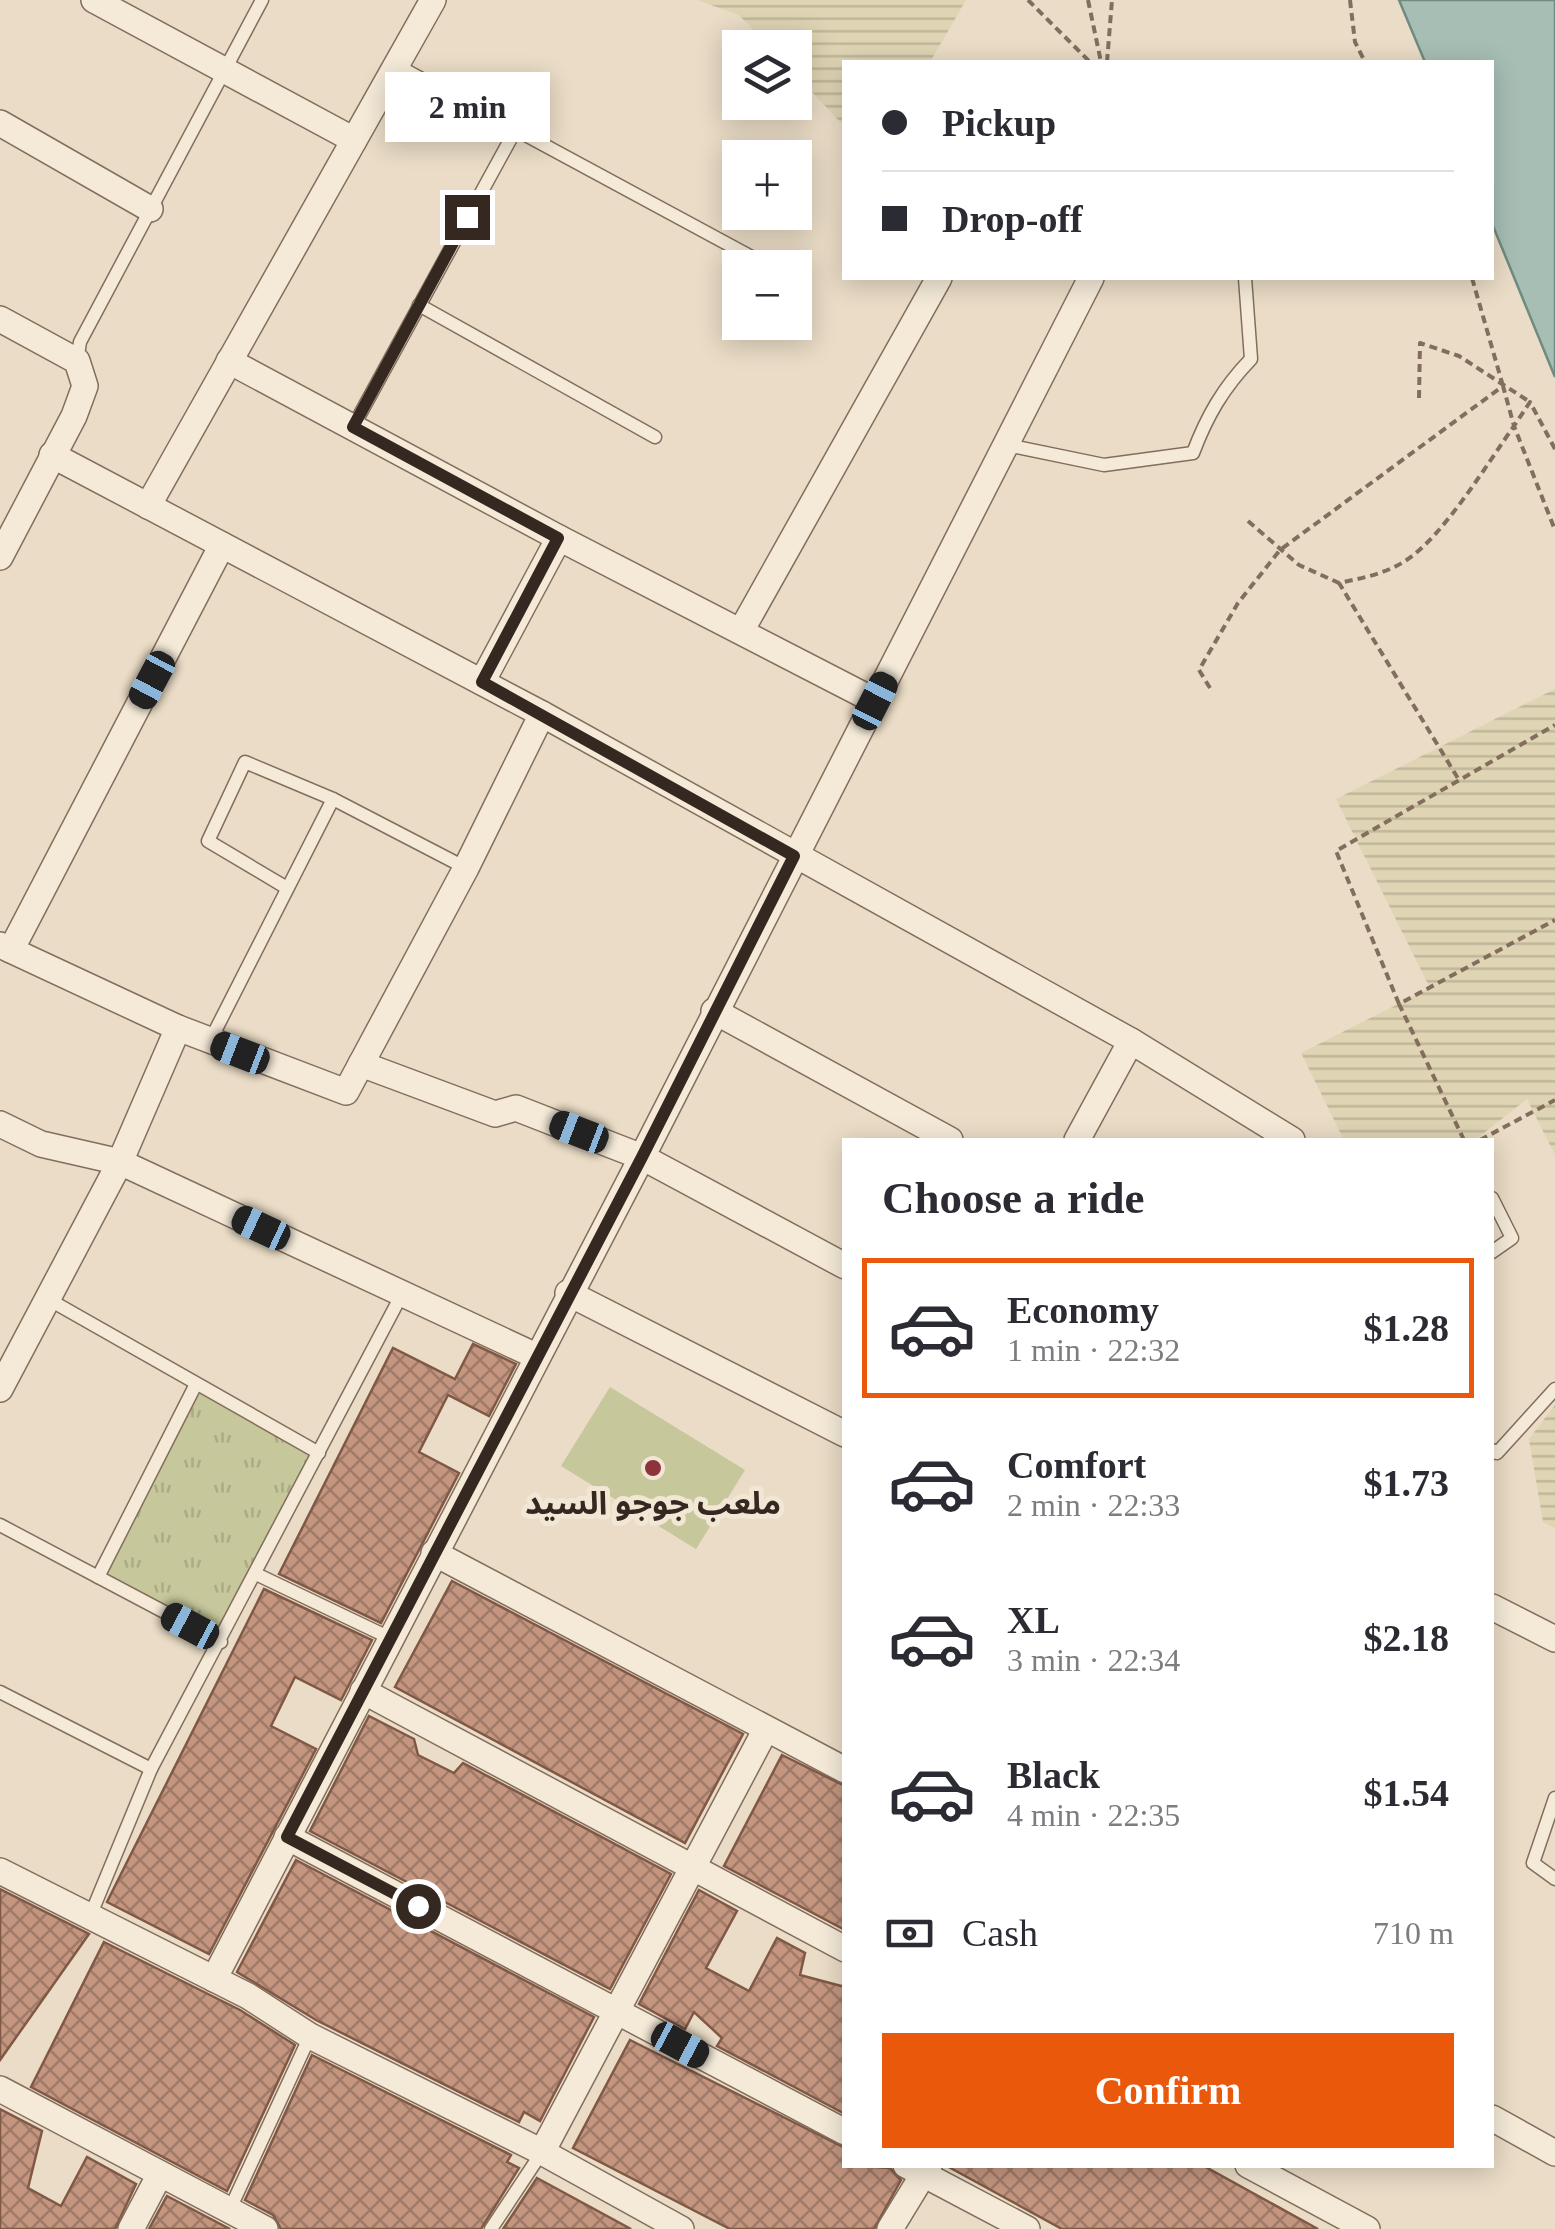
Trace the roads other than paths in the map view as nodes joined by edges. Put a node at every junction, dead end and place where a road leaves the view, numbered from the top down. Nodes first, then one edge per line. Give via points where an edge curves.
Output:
1 (94, 0) edge
2 (262, 0) edge
3 (433, 0) edge
4 (396, 65) junction
5 (224, 70) junction
6 (0, 123) edge
7 (516, 130) junction
8 (354, 140) junction
9 (150, 209) junction
10 (739, 250) edge
11 (938, 280) edge
12 (1090, 280) edge
13 (1245, 280) edge
14 (419, 305) junction
15 (0, 318) edge
16 (77, 361) junction
17 (228, 362) junction
18 (353, 427) junction
19 (655, 437) dead end
20 (1007, 445) junction
21 (52, 455) junction
22 (148, 506) junction
23 (558, 538) junction
24 (222, 545) junction
25 (0, 557) edge
26 (741, 630) junction
27 (482, 682) junction
28 (875, 701) junction
29 (542, 714) junction
30 (333, 800) junction
31 (794, 856) junction
32 (466, 868) junction
33 (287, 888) junction
34 (5, 948) edge
35 (714, 1011) junction
36 (178, 1028) junction
37 (1130, 1041) junction
38 (210, 1042) junction
39 (362, 1064) junction
40 (0, 1124) edge
41 (946, 1138) edge
42 (1077, 1138) edge
43 (1289, 1138) edge
44 (642, 1157) junction
45 (120, 1162) junction
46 (1494, 1202) edge
47 (1494, 1251) edge
48 (842, 1264) edge
49 (402, 1294) junction
50 (568, 1294) junction
51 (48, 1300) junction
52 (536, 1356) junction
53 (196, 1384) junction
54 (1555, 1389) edge
55 (0, 1390) edge
56 (842, 1432) edge
57 (1494, 1452) edge
58 (319, 1453) junction
59 (0, 1524) edge
60 (434, 1553) junction
61 (256, 1574) junction
62 (98, 1577) junction
63 (1494, 1609) edge
64 (390, 1638) junction
65 (1555, 1640) edge
66 (221, 1642) junction
67 (363, 1691) junction
68 (0, 1692) edge
69 (766, 1729) junction
70 (842, 1768) edge
71 (151, 1770) junction
72 (1555, 1798) edge
73 (287, 1837) junction
74 (690, 1866) junction
75 (0, 1870) edge
76 (1555, 1879) edge
77 (91, 1914) junction
78 (842, 1947) edge
79 (214, 1980) junction
80 (615, 2010) junction
81 (310, 2036) junction
82 (0, 2089) edge
83 (1494, 2119) edge
84 (842, 2130) edge
85 (542, 2152) junction
86 (1555, 2152) edge
87 (920, 2168) edge
88 (1260, 2168) edge
89 (160, 2174) junction
90 (230, 2209) junction
91 (131, 2229) edge
92 (265, 2229) edge
93 (491, 2229) edge
94 (681, 2229) edge
95 (890, 2229) edge
96 (1027, 2229) edge
97 (1367, 2229) edge

1 - 5 street
2 - 5 lane
3 - 4 street
4 - 7 lane
4 - 8 street
5 - 8 street
5 - 9 lane
6 - 9 street
7 - 10 lane
7 - 14 lane
8 - 17 street
9 - 16 lane via 80,342
11 - 26 street
12 - 20 street
13 - 20 lane via 1251,359 1206,418 1193,453 1104,466
14 - 18 lane
14 - 19 lane
15 - 16 street
16 - 21 street via 85,386
17 - 18 street
17 - 22 street
18 - 23 street
20 - 28 street
21 - 22 street
21 - 25 street
22 - 24 street
23 - 26 street
23 - 27 street
24 - 27 street
24 - 34 street
26 - 28 street
27 - 29 street
28 - 31 street
29 - 31 street
29 - 32 street
30 - 32 lane
30 - 33 lane
30 - 33 lane via 245,762 208,841
31 - 35 street
31 - 37 street
32 - 39 street
33 - 38 lane
34 - 36 street
35 - 41 street
35 - 44 street
36 - 38 street
36 - 45 street
37 - 42 street
37 - 43 street
38 - 39 street via 346,1092
39 - 44 street via 495,1114 516,1108
40 - 45 street via 41,1144
44 - 48 street
44 - 50 street
45 - 49 street
45 - 51 street
46 - 47 lane via 1512,1238
49 - 52 street
49 - 58 lane
50 - 52 street
50 - 56 street
51 - 53 lane
51 - 55 street
52 - 60 street
53 - 58 lane
53 - 62 lane
54 - 57 lane
58 - 61 lane
59 - 62 lane
60 - 64 street
60 - 69 street
61 - 64 lane
61 - 66 lane
62 - 66 lane
63 - 65 street
64 - 67 street
66 - 71 lane
67 - 73 street
67 - 74 street
68 - 71 lane
69 - 70 street
69 - 74 street
71 - 77 lane
72 - 76 lane via 1533,1863
73 - 79 street
73 - 80 street
74 - 78 street
74 - 80 street
75 - 77 street
77 - 79 street
79 - 81 street
80 - 84 street
80 - 85 street
81 - 85 street
81 - 90 lane
82 - 89 street
83 - 86 street
85 - 93 lane
85 - 94 street
87 - 95 street
87 - 96 street
88 - 97 street
89 - 90 street
89 - 91 street
90 - 92 street

